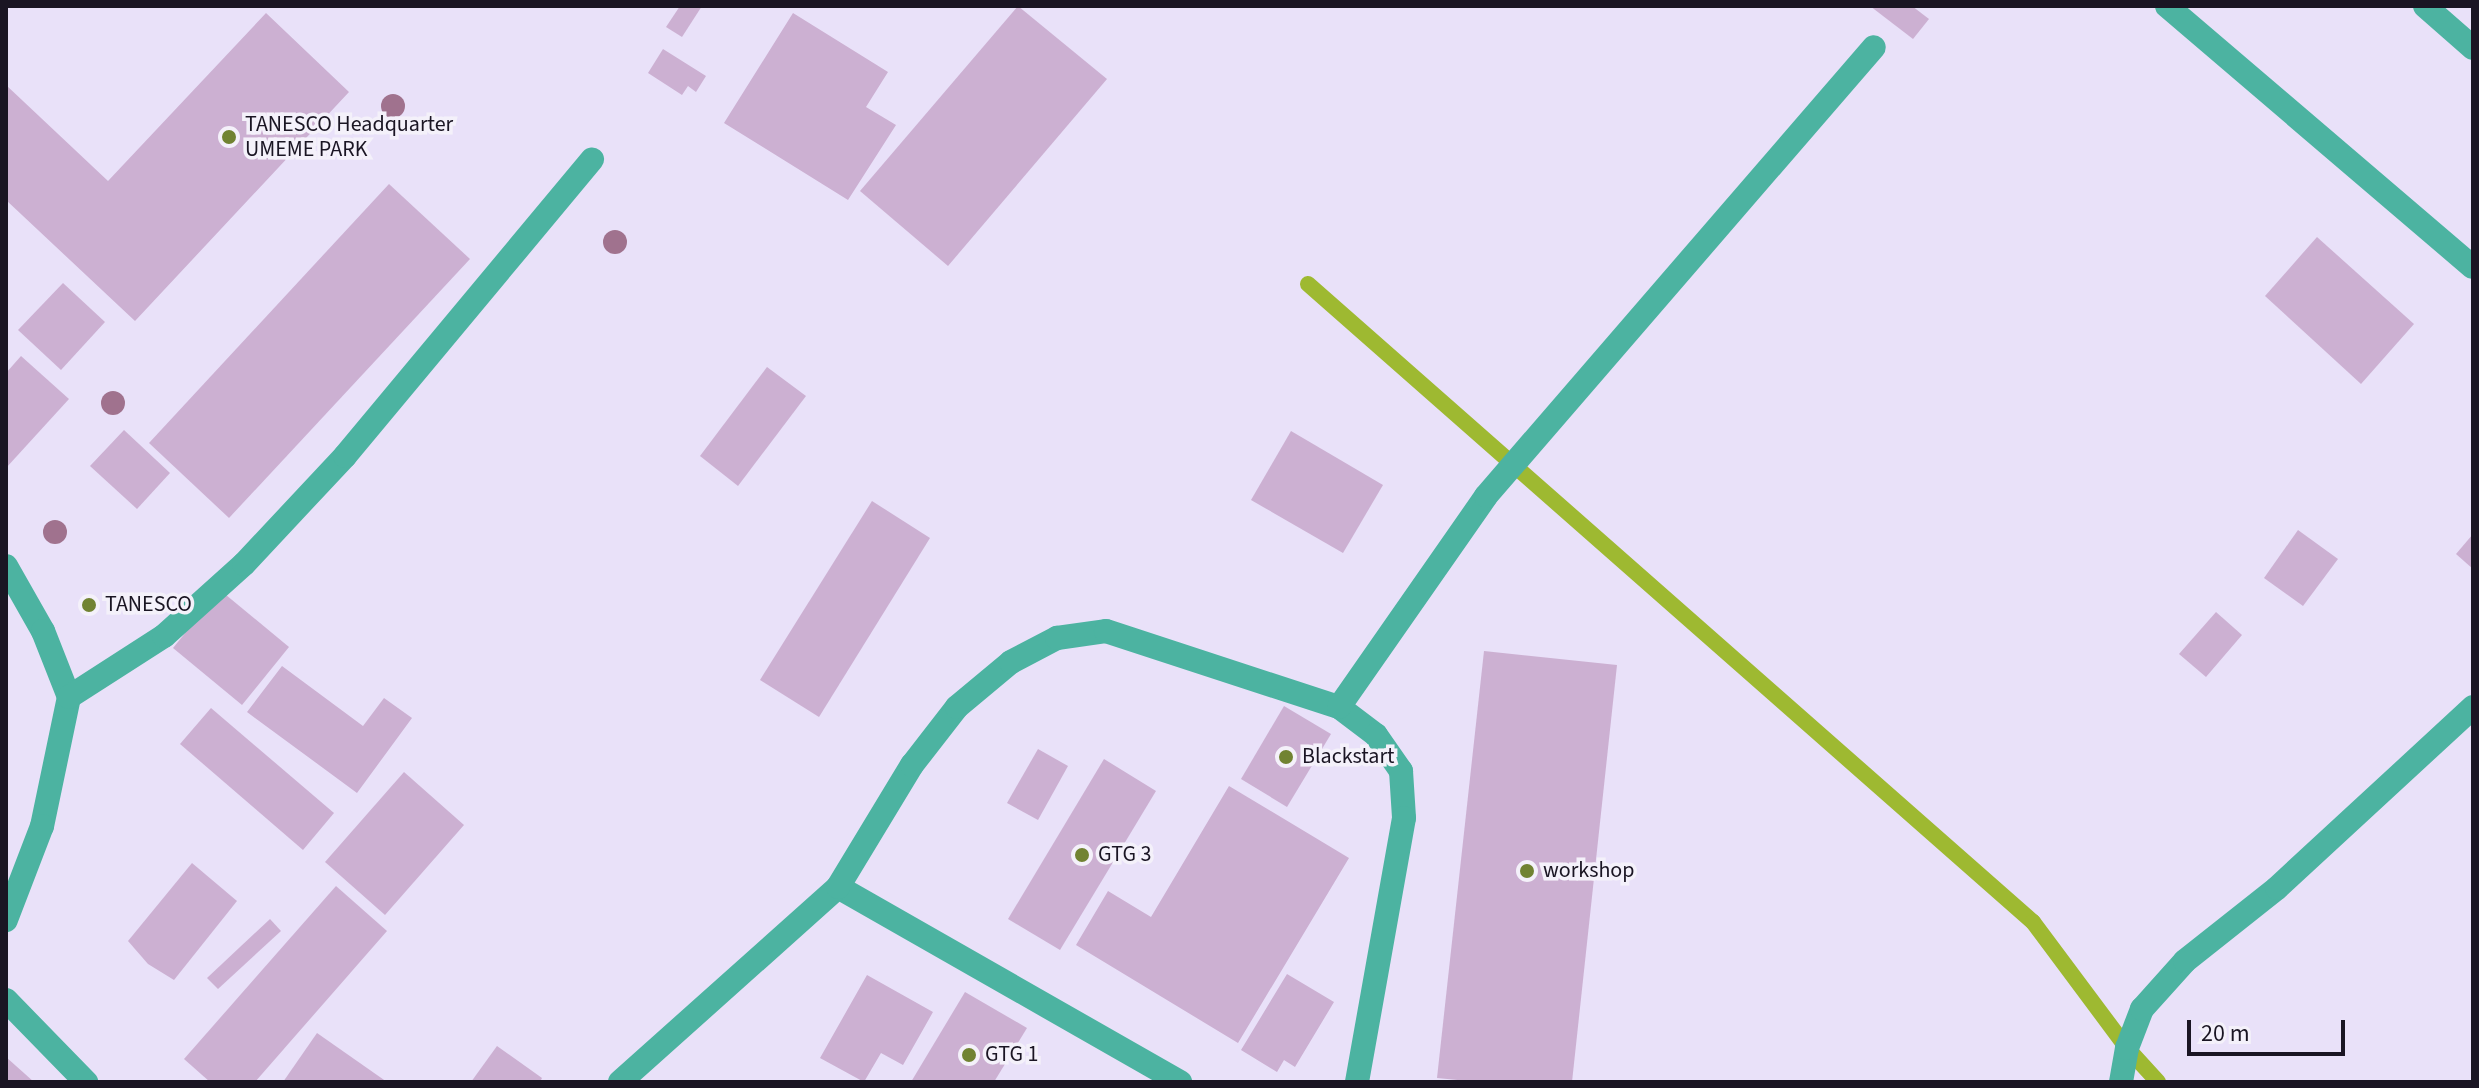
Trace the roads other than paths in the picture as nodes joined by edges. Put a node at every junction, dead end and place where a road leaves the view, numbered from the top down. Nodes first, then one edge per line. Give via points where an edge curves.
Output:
1 (2167, 6) edge
2 (2425, 6) edge
3 (1874, 47) dead end
4 (2473, 48) edge
5 (592, 160) dead end
6 (2473, 267) edge
7 (6, 566) edge
8 (69, 697) junction
9 (1339, 707) junction
10 (2473, 707) edge
11 (838, 887) junction
12 (6, 920) edge
13 (6, 1000) edge
14 (86, 1082) edge
15 (620, 1082) edge
16 (1180, 1082) edge
17 (1357, 1082) edge
18 (2121, 1082) edge

1 - 6 street
2 - 4 street
3 - 9 street via 1486,496
5 - 8 street via 345,456 244,564 164,636
7 - 8 street via 43,631
8 - 12 street via 42,826
9 - 11 street via 1106,631 1057,638 1011,662 957,707 912,765
9 - 17 street via 1376,735 1401,771 1404,818
10 - 18 street via 2277,888 2185,961 2142,1009
11 - 15 street
11 - 16 street
13 - 14 street

